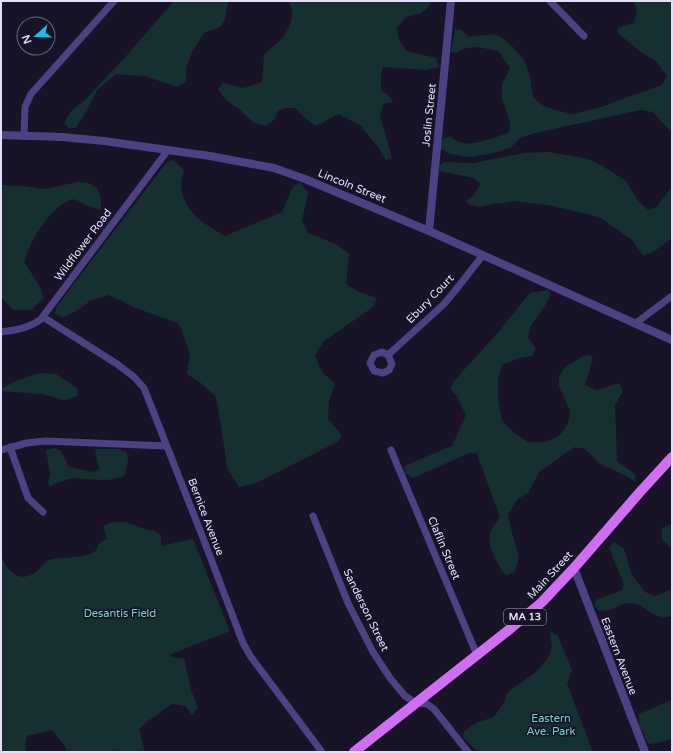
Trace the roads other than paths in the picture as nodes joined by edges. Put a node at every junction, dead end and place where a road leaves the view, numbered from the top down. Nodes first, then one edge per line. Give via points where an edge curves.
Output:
1 (114, 1) edge
2 (451, 1) edge
3 (550, 1) edge
4 (584, 36) dead end
5 (1, 135) edge
6 (24, 136) junction
7 (168, 150) junction
8 (429, 231) junction
9 (483, 255) junction
10 (672, 296) edge
11 (43, 317) junction
12 (636, 323) junction
13 (1, 332) edge
14 (672, 340) edge
15 (388, 355) dead end
16 (166, 446) junction
17 (10, 447) junction
18 (1, 450) edge
19 (391, 450) dead end
20 (672, 457) edge
21 (43, 512) dead end
22 (313, 516) dead end
23 (574, 568) junction
24 (477, 655) junction
25 (416, 703) junction
26 (322, 752) edge
27 (354, 752) edge
28 (468, 752) edge
29 (644, 752) edge

1 - 6 street via 31,94 25,108
2 - 8 street, Joslin Street
3 - 4 street
5 - 6 street, Lincoln Street
6 - 7 street, Lincoln Street via 91,139
7 - 8 street, Lincoln Street via 274,168
7 - 11 street, Wildflower Road
8 - 9 street, Lincoln Street
9 - 12 street, Lincoln Street
9 - 15 street, Ebury Court via 444,304
10 - 12 street
11 - 13 street, Wildflower Road via 25,328
11 - 16 street, Bernice Avenue via 138,380 144,388
12 - 14 street, Lincoln Street
16 - 17 street via 45,441
16 - 26 street, Bernice Avenue via 245,646
17 - 18 street
17 - 21 street via 28,498
19 - 24 street, Claflin Street
20 - 23 main road, Main Street / MA 13
22 - 25 street, Sanderson Street via 368,645 405,696
23 - 24 main road, Main Street / MA 13 via 534,609
23 - 29 street, Eastern Avenue
24 - 25 main road, Main Street / MA 13
25 - 27 main road, Main Street / MA 13
25 - 28 street via 427,704 434,709

